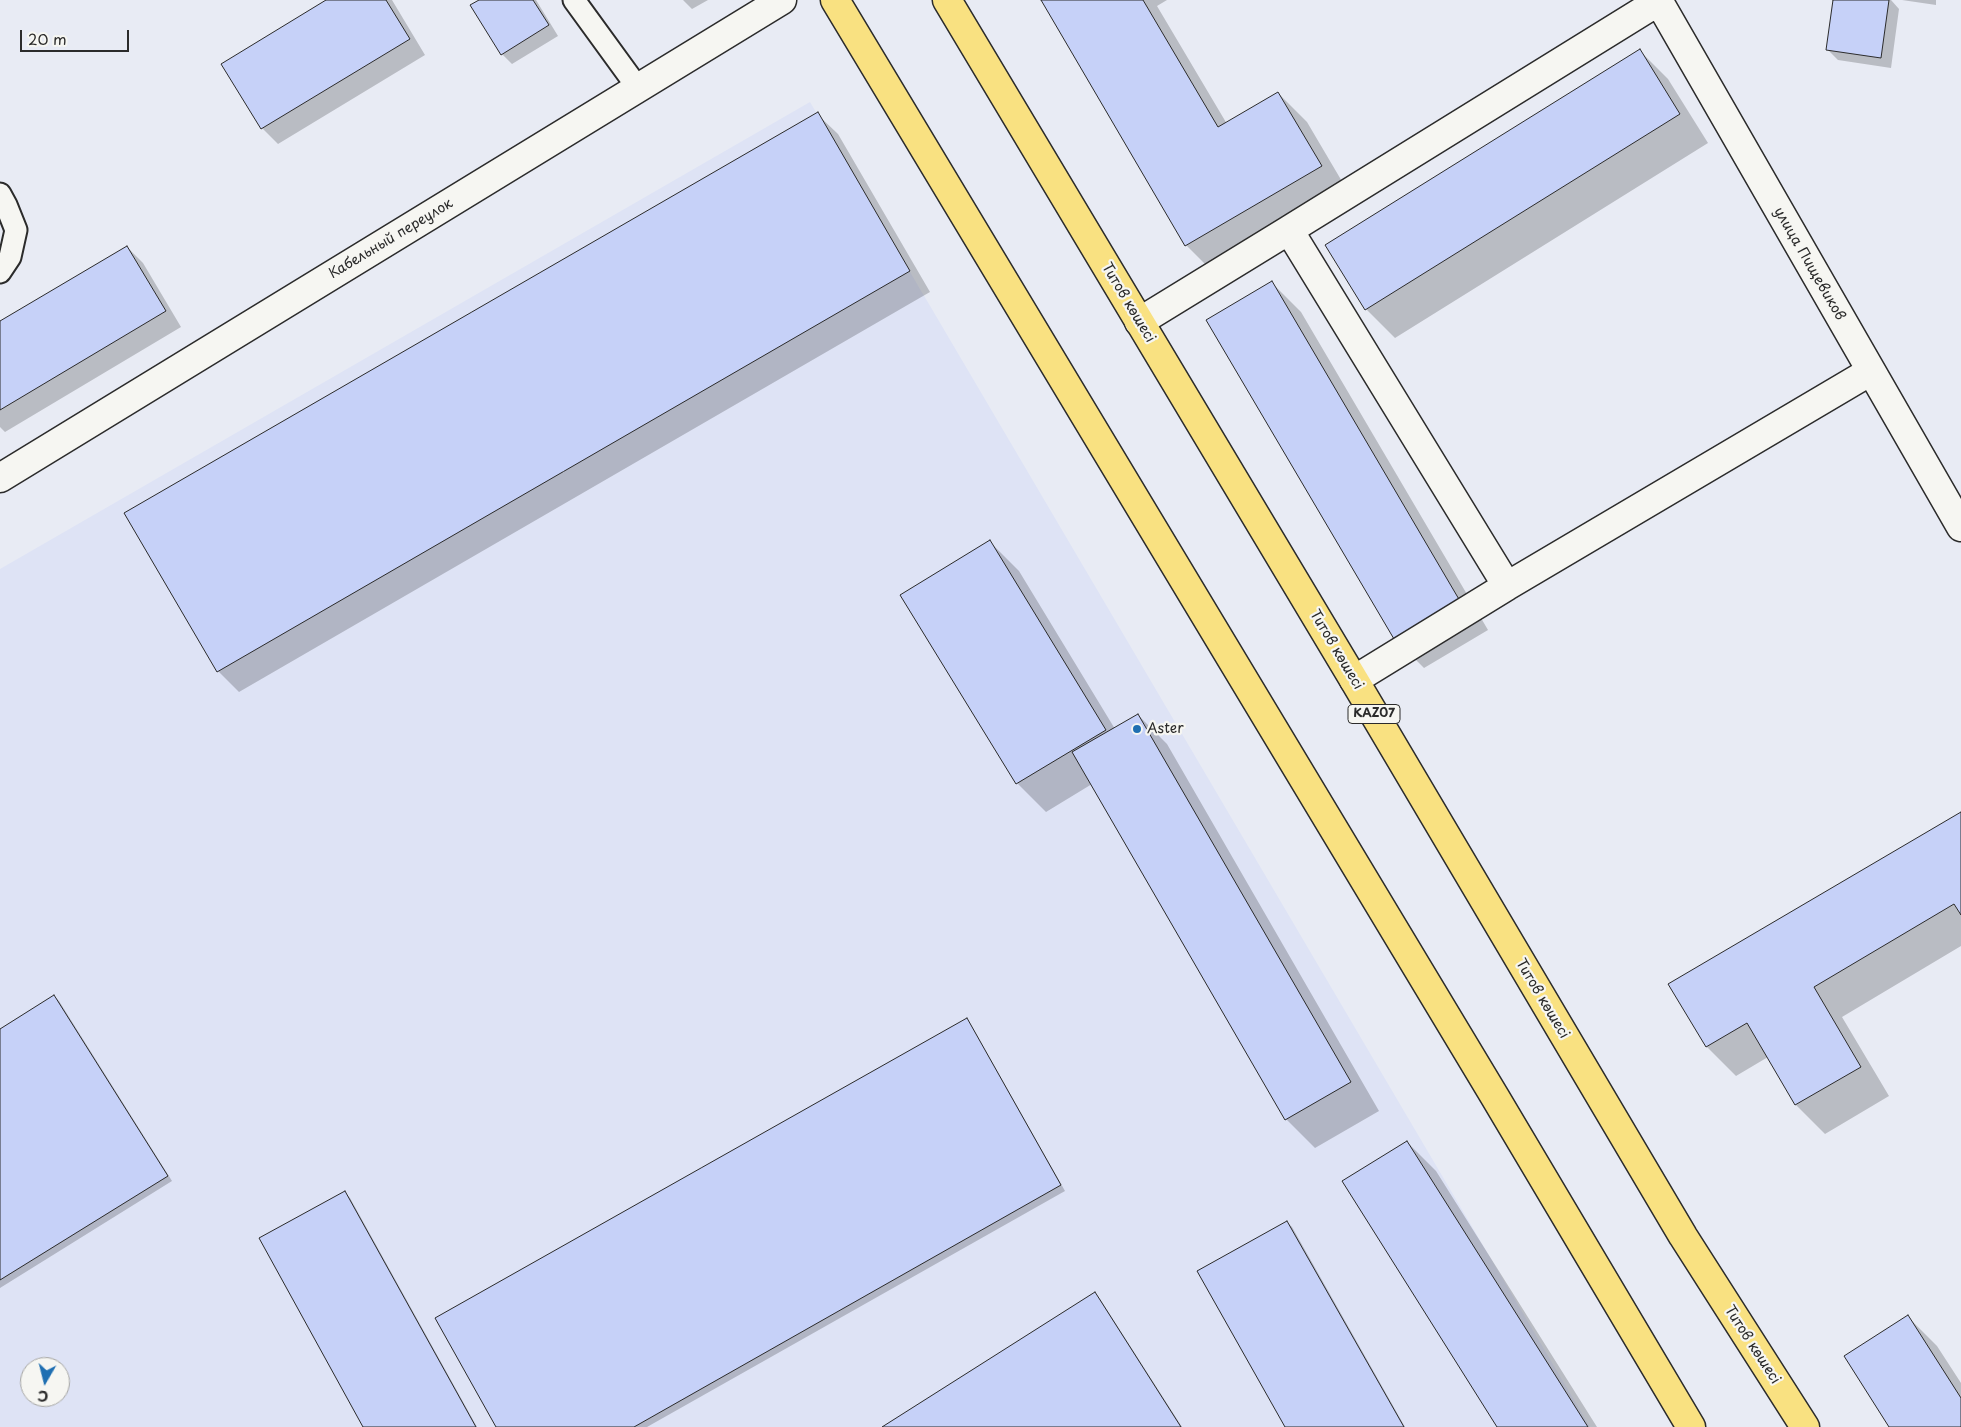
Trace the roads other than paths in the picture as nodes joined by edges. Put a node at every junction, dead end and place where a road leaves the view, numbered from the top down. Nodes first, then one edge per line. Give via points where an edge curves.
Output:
1 (574, 0) edge
2 (782, 0) edge
3 (835, 0) edge
4 (947, 0) edge
5 (1658, 1) edge
6 (638, 88) junction
7 (0, 194) edge
8 (1289, 230) junction
9 (0, 272) edge
10 (1139, 322) junction
11 (1871, 371) junction
12 (0, 478) edge
13 (1961, 527) edge
14 (1507, 586) junction
15 (1354, 680) junction
16 (1691, 1427) edge
17 (1805, 1427) edge

1 - 6 lane
2 - 6 street, Кабельный переулок
3 - 16 highway
4 - 10 highway, Титов көшесі / KAZ07
5 - 8 street
5 - 11 street, улица Пищевиков
6 - 12 street, Кабельный переулок
7 - 9 lane via 16,230 10,257
8 - 10 street
8 - 14 street
10 - 15 highway, Титов көшесі / KAZ07
11 - 13 street, улица Пищевиков
11 - 14 street
14 - 15 street
15 - 17 highway, Титов көшесі / KAZ07 via 1683,1236

